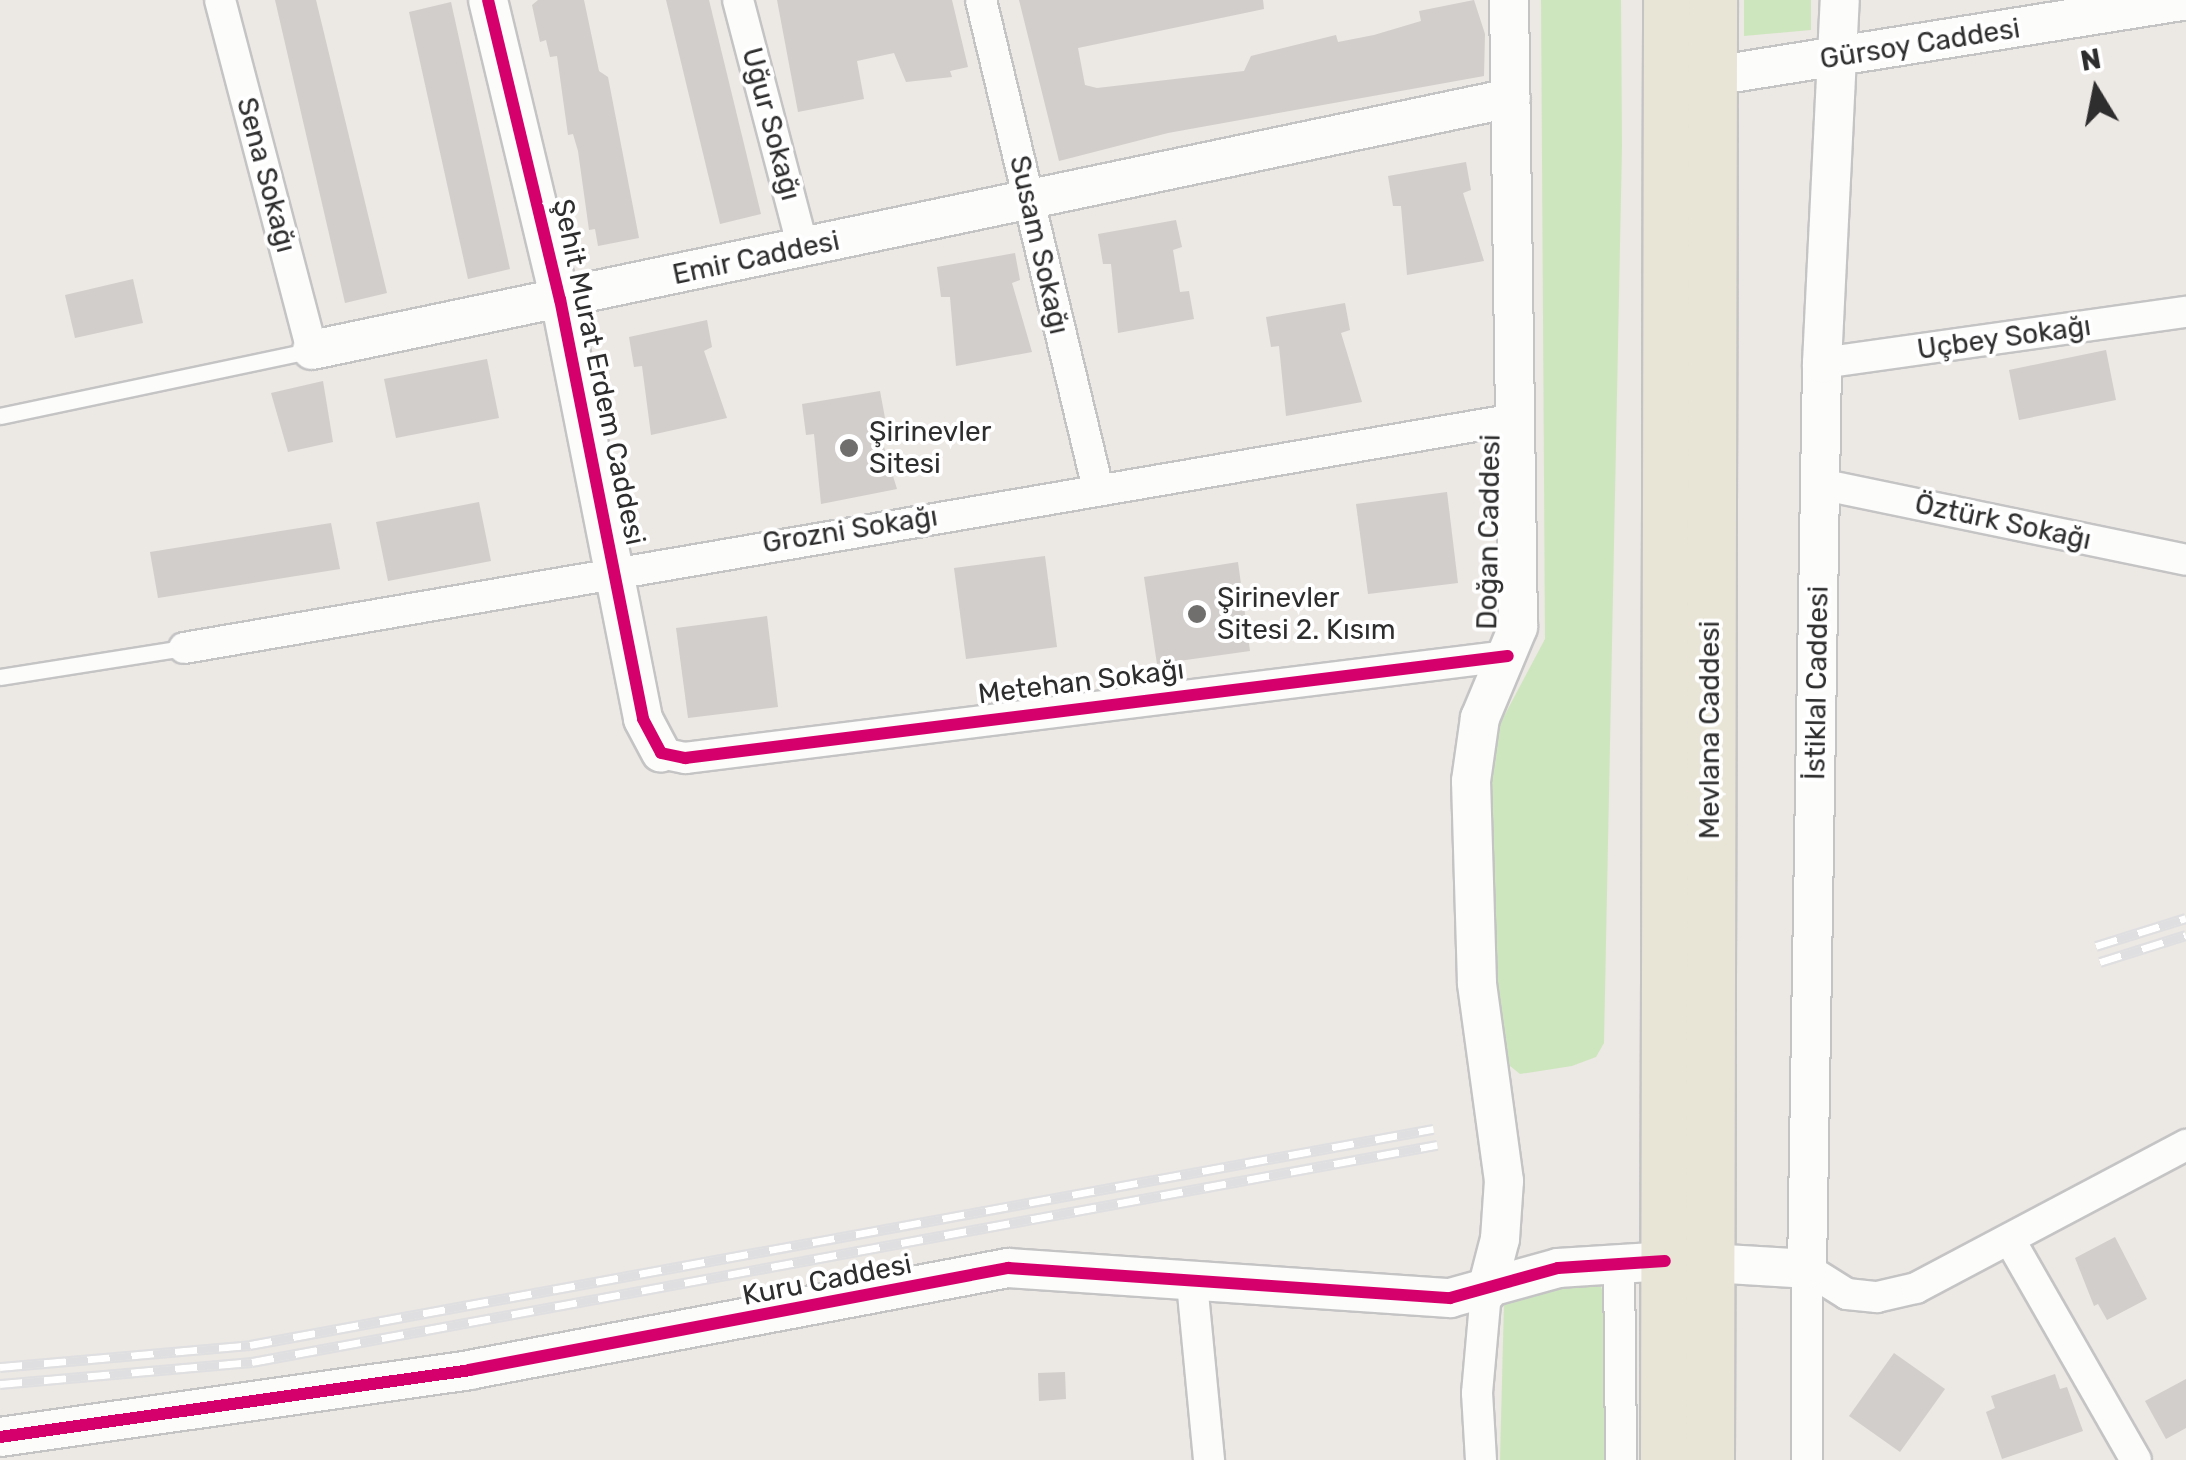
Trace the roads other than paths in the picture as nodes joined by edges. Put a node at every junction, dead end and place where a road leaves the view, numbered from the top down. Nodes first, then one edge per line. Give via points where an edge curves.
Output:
1 (220, 0) edge
2 (488, 0) edge
3 (738, 0) edge
4 (981, 0) edge
5 (1510, 0) edge
6 (1668, 0) edge
7 (1713, 0) edge
8 (1840, 0) edge
9 (2186, 0) edge
10 (2127, 5) edge
11 (1838, 58) junction
12 (1713, 76) junction
13 (1511, 98) junction
14 (1028, 198) junction
15 (804, 248) junction
16 (560, 299) junction
17 (2186, 312) edge
18 (312, 350) junction
19 (1822, 363) junction
20 (0, 416) edge
21 (1516, 419) junction
22 (1820, 484) junction
23 (1098, 489) junction
24 (2186, 560) edge
25 (615, 569) junction
26 (184, 648) joint
27 (1508, 656) junction
28 (0, 677) edge
29 (662, 752) joint
30 (2186, 1145) edge
31 (2011, 1242) junction
32 (1665, 1261) junction
33 (1807, 1269) junction
34 (1192, 1282) junction
35 (1486, 1293) junction
36 (0, 1437) edge
37 (1209, 1460) edge
38 (1482, 1460) edge
39 (1621, 1460) edge
40 (1664, 1460) edge
41 (1710, 1460) edge
42 (1807, 1460) edge
43 (2136, 1460) edge

1 - 18 street, Sena Sokağı
2 - 16 street, Şehit Murat Erdem Caddesi
3 - 15 street, Uğur Sokağı
4 - 14 street, Susam Sokağı
5 - 13 street, Doğan Caddesi
6 - 32 main road, Mevlana Caddesi
7 - 12 main road, Mevlana Caddesi
8 - 11 street, İstiklal Caddesi
9 - 10 street, Gürsoy Caddesi
10 - 11 street, Gürsoy Caddesi
11 - 12 street, Gürsoy Caddesi
11 - 19 street, İstiklal Caddesi
12 - 32 main road, Mevlana Caddesi
13 - 14 street, Emir Caddesi
13 - 21 street, Doğan Caddesi
14 - 15 street, Emir Caddesi
14 - 23 street, Susam Sokağı
15 - 16 street, Emir Caddesi
16 - 18 street, Emir Caddesi
16 - 25 street, Şehit Murat Erdem Caddesi
17 - 19 street, Uçbey Sokağı
18 - 20 lane, Emir Caddesi
19 - 22 street, İstiklal Caddesi
21 - 23 street, Grozni Sokağı
21 - 27 street, Doğan Caddesi via 1518,627
22 - 24 street, Öztürk Sokağı
22 - 33 street, İstiklal Caddesi
23 - 25 street, Grozni Sokağı
25 - 26 street, Grozni Sokağı
25 - 29 street, Şehit Murat Erdem Caddesi via 642,718
26 - 28 lane
27 - 29 street, Metehan Sokağı via 685,758
27 - 35 street, Doğan Caddesi via 1480,718 1472,781 1477,983 1504,1181 1500,1239
30 - 31 street
31 - 33 street via 1916,1288 1878,1297 1848,1294
31 - 43 street
32 - 33 street
32 - 35 street, Kuru Caddesi via 1558,1268
32 - 39 street
32 - 40 main road, Mevlana Caddesi
32 - 41 main road, Mevlana Caddesi
33 - 42 street
34 - 35 street, Kuru Caddesi via 1418,1298
34 - 36 street, Kuru Caddesi via 1008,1268 470,1370
34 - 37 street
35 - 38 street via 1477,1392

